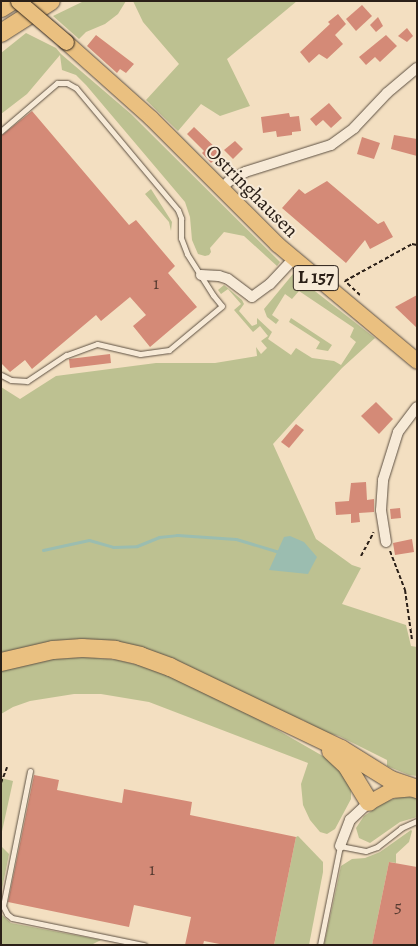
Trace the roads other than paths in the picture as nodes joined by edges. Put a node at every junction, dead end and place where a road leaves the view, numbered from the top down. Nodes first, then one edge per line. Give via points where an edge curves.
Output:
1 (12, 1) edge
2 (18, 1) edge
3 (51, 1) edge
4 (1, 8) edge
5 (1, 33) edge
6 (417, 68) edge
7 (1, 131) edge
8 (221, 188) junction
9 (293, 259) junction
10 (202, 275) junction
11 (417, 361) edge
12 (1, 375) edge
13 (417, 407) edge
14 (386, 542) road end
15 (1, 662) edge
16 (304, 732) junction
17 (365, 764) junction
18 (30, 771) dead end
19 (417, 789) edge
20 (373, 799) junction
21 (417, 821) edge
22 (340, 846) junction
23 (144, 945) edge
24 (320, 945) edge

1 - 4 highway
2 - 8 main road, Ostringhausen / L 157, bridge via 151,118
3 - 5 highway
6 - 8 street via 387,93 354,128 331,145 246,172
7 - 10 lane via 57,83 67,83 76,88 178,210 181,238
8 - 9 main road, Ostringhausen / L 157
9 - 10 street via 270,284 252,297 228,279
9 - 11 main road, Ostringhausen / L 157
10 - 12 lane via 222,306 169,350 140,354 97,344 66,355 27,381 11,380
13 - 14 street via 393,442 381,489
15 - 16 highway via 53,650 82,648 132,654 170,667
16 - 17 highway
16 - 20 highway via 347,766
17 - 19 highway via 391,780
17 - 20 highway via 375,778
18 - 23 lane via 3,906 7,914 12,918
19 - 20 main road via 398,789
20 - 22 street via 350,820
21 - 22 lane via 366,851
22 - 24 lane

